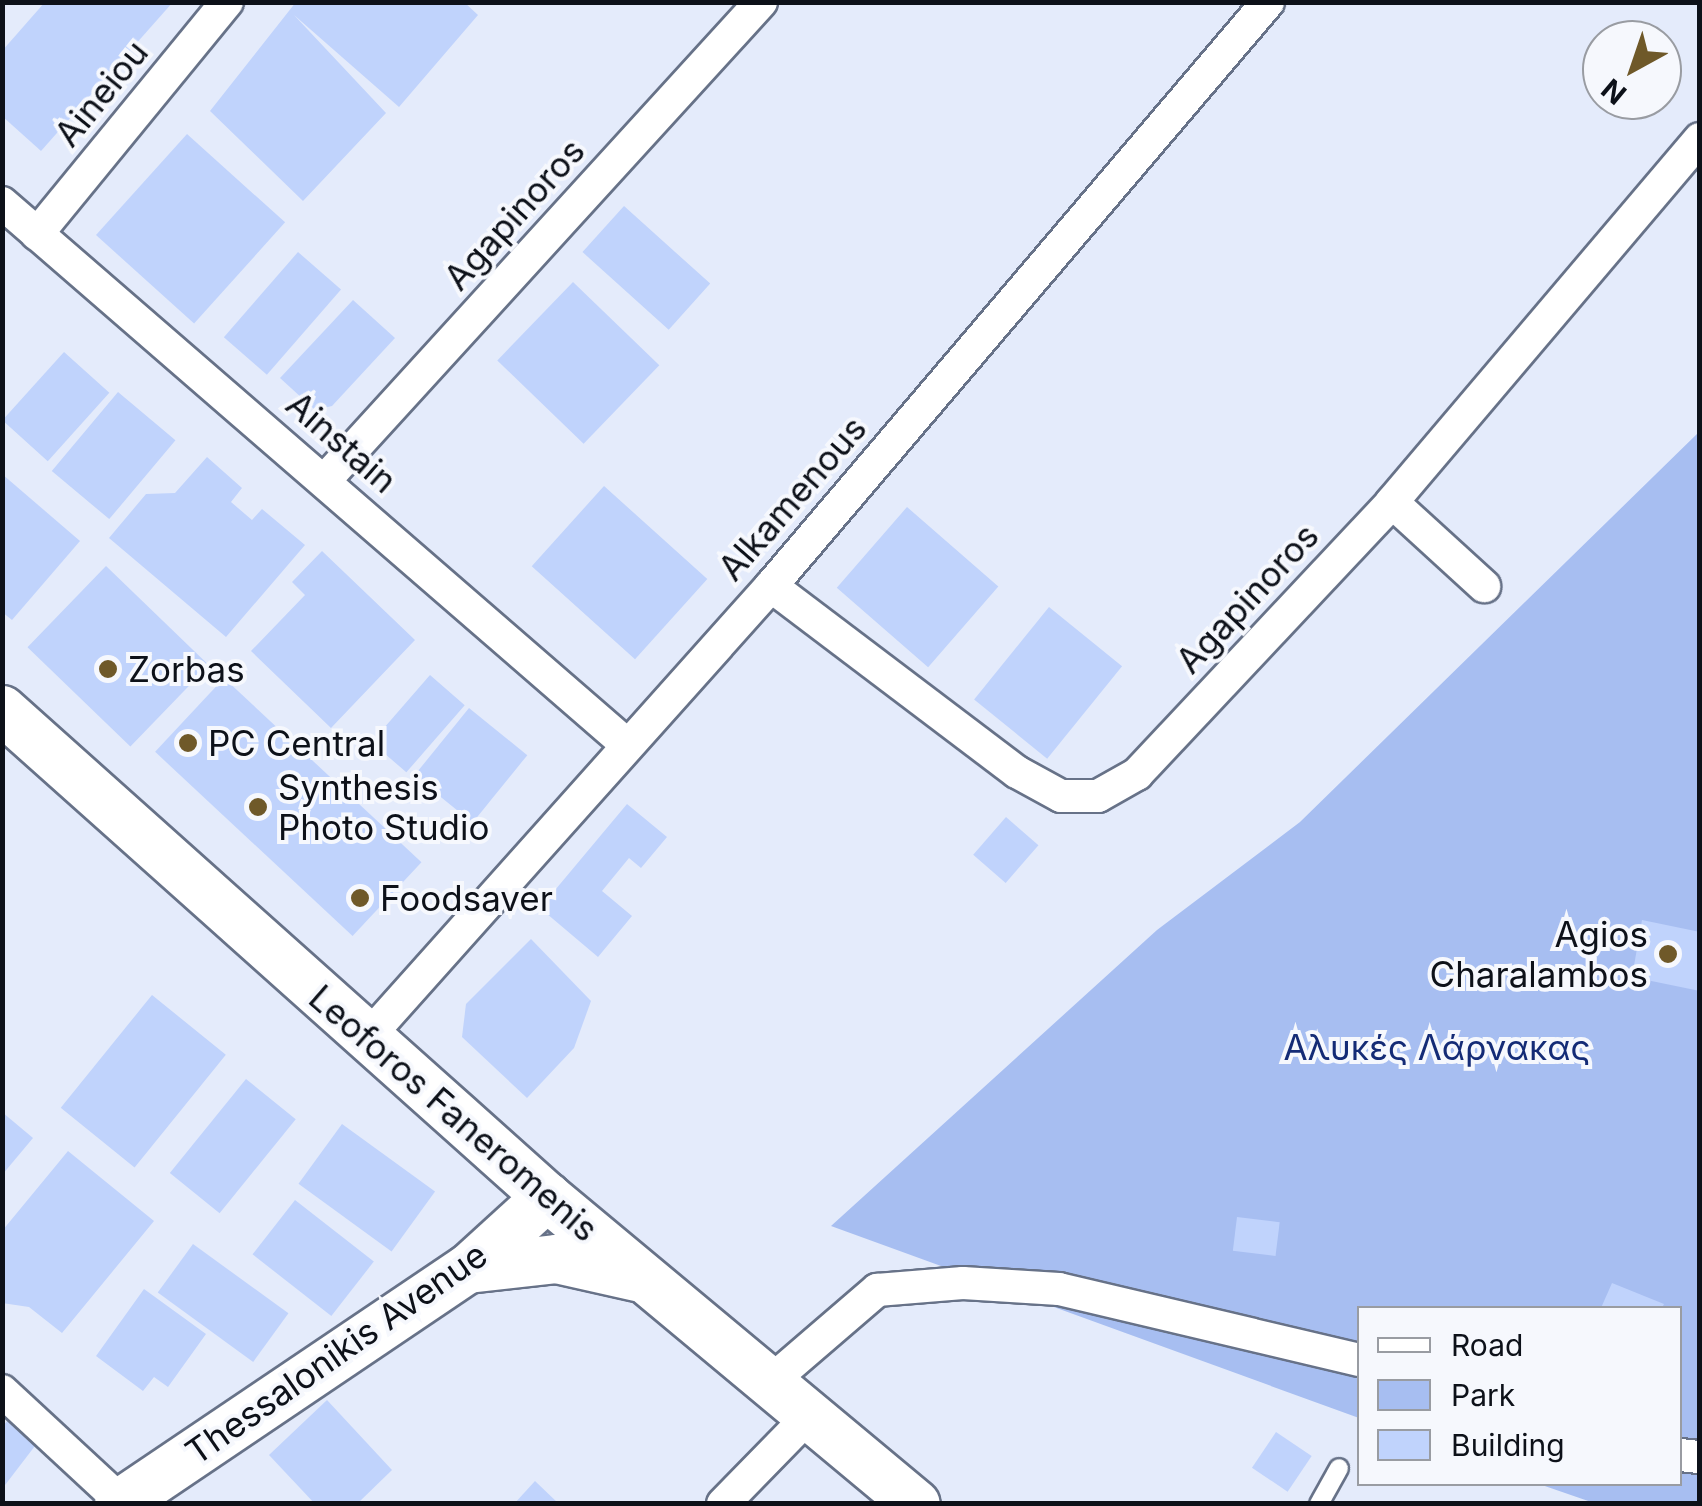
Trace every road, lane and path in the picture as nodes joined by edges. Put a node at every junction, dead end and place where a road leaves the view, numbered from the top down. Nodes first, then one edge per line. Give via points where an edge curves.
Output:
1 (227, 2) edge
2 (761, 2) edge
3 (1268, 2) edge
4 (1700, 139) edge
5 (2, 203) edge
6 (37, 234) junction
7 (325, 480) junction
8 (1392, 502) junction
9 (770, 586) junction
10 (1484, 586) dead end
11 (2, 710) edge
12 (626, 744) junction
13 (367, 1038) junction
14 (547, 1197) junction
15 (468, 1268) junction
16 (647, 1280) junction
17 (1357, 1359) edge
18 (770, 1383) junction
19 (2, 1391) edge
20 (807, 1418) junction
21 (1339, 1468) dead end
22 (122, 1503) edge
23 (723, 1504) edge
24 (916, 1504) edge
25 (1319, 1504) edge

1 - 6 street, Aineiou
2 - 7 street, Agapinoros
3 - 9 street, Alkamenous
4 - 8 street, Agapinoros
5 - 6 street, Ainstain
6 - 7 street, Ainstain
7 - 12 street, Ainstain
8 - 9 street, Agapinoros via 1137,774 1098,796 1062,796 1017,772
8 - 10 street
9 - 12 street, Alkamenous
11 - 13 main road, Leoforos Faneromenis
12 - 13 street, Alkamenous
13 - 14 main road, Leoforos Faneromenis
14 - 15 main road, Thessalonikis Avenue
14 - 16 main road, Leoforos Faneromenis
15 - 16 main road via 557,1259
15 - 22 main road, Thessalonikis Avenue
16 - 18 main road, Leoforos Faneromenis
17 - 18 street via 1059,1289 963,1283 877,1290
18 - 20 main road, Leoforos Faneromenis
19 - 22 street
20 - 23 street
20 - 24 main road, Leoforos Faneromenis
21 - 25 lane

